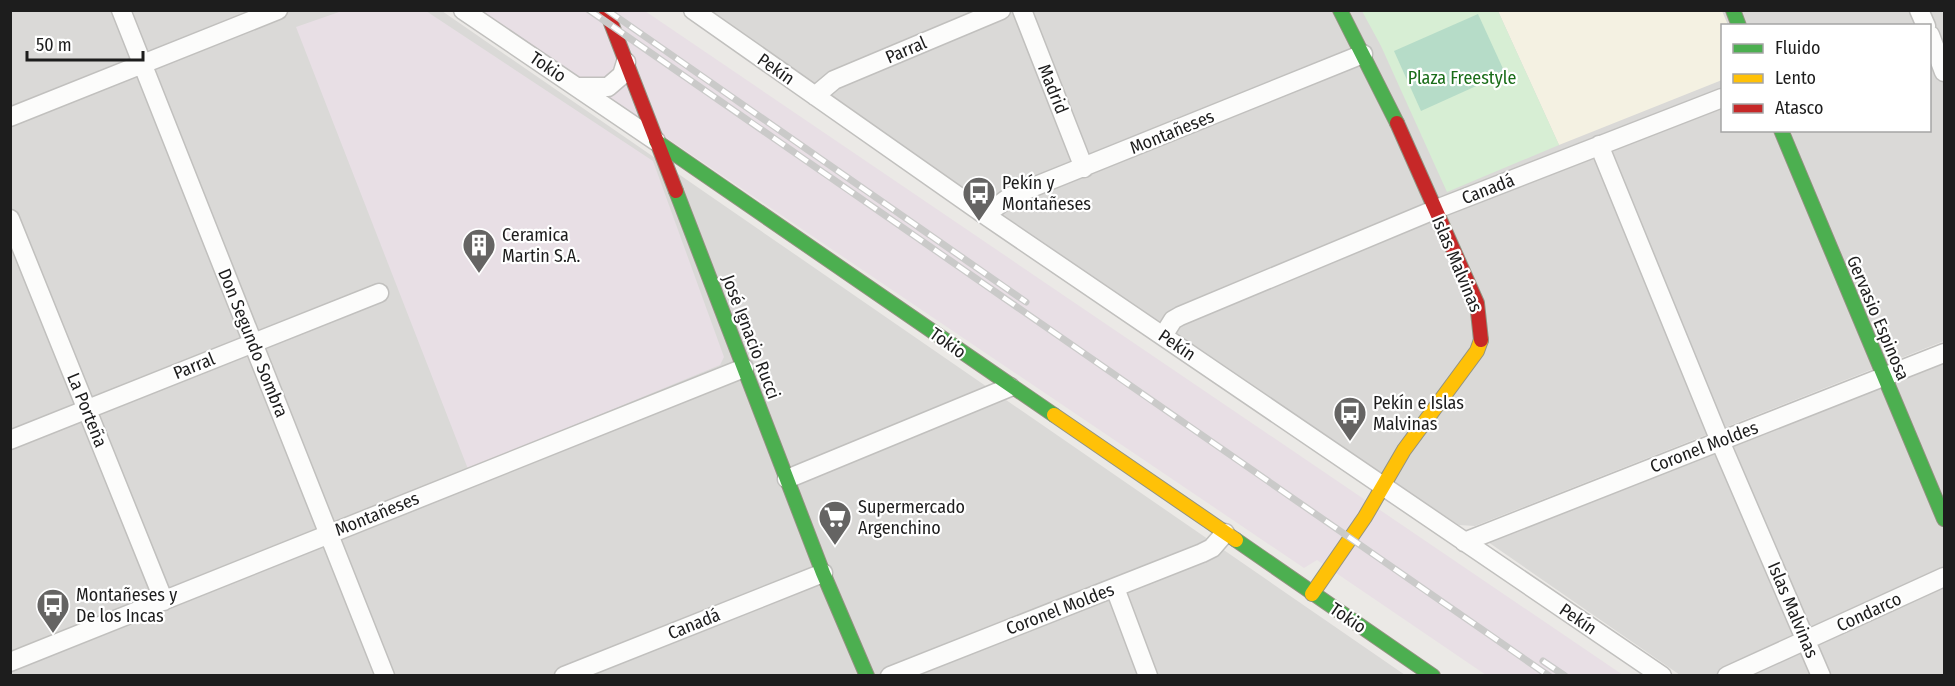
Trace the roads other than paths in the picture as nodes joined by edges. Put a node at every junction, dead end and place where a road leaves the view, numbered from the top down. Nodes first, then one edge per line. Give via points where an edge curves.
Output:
1 (121, 10) edge
2 (278, 10) edge
3 (463, 10) edge
4 (606, 10) edge
5 (693, 10) edge
6 (1001, 10) edge
7 (1022, 10) edge
8 (1340, 10) edge
9 (1931, 44) edge
10 (1363, 54) junction
11 (626, 62) junction
12 (142, 64) junction
13 (1944, 72) edge
14 (578, 87) junction
15 (815, 96) junction
16 (1721, 98) edge
17 (10, 117) edge
18 (1782, 132) edge
19 (656, 141) junction
20 (1599, 145) junction
21 (1084, 168) junction
22 (716, 182) junction
23 (679, 202) junction
24 (1434, 210) junction
25 (985, 215) junction
26 (10, 219) edge
27 (379, 293) dead end
28 (1163, 336) junction
29 (253, 343) junction
30 (1944, 353) edge
31 (744, 368) junction
32 (1883, 377) junction
33 (1010, 387) junction
34 (87, 409) junction
35 (10, 440) edge
36 (1720, 441) junction
37 (788, 479) junction
38 (1383, 486) junction
39 (1944, 519) edge
40 (1225, 533) junction
41 (330, 534) junction
42 (1464, 542) junction
43 (823, 573) junction
44 (1944, 577) edge
45 (1115, 588) junction
46 (1312, 594) junction
47 (164, 601) junction
48 (1806, 640) junction
49 (10, 662) edge
50 (385, 675) edge
51 (564, 675) edge
52 (867, 675) edge
53 (890, 675) edge
54 (1148, 675) edge
55 (1433, 675) edge
56 (1662, 675) edge
57 (1727, 675) edge
58 (1821, 675) edge

1 - 12 street, Don Segundo Sombra
2 - 12 street
3 - 14 street, Tokio
4 - 11 street, José Ignacio Rucci
5 - 15 street, Pekín
6 - 15 street, Parral via 834,80
7 - 21 street, Madrid
8 - 10 street, Islas Malvinas
9 - 13 street
10 - 21 street, Montañeses
10 - 24 street, Islas Malvinas
11 - 14 street via 622,75 608,87
11 - 19 street, José Ignacio Rucci
12 - 17 street
12 - 29 street, Don Segundo Sombra
14 - 19 street, Tokio
15 - 25 street, Pekín
16 - 20 street, Canadá
18 - 32 street, Gervasio Espinosa
19 - 22 street, Tokio
19 - 23 street, José Ignacio Rucci
20 - 24 street, Canadá
20 - 36 street, Islas Malvinas
21 - 25 street, Montañeses via 1011,196
22 - 23 street via 694,179 683,189
22 - 33 street, Tokio
23 - 31 street, José Ignacio Rucci
24 - 28 street, Canadá via 1180,316
24 - 38 street, Islas Malvinas via 1477,303 1482,335 1477,351 1404,450
25 - 28 street, Pekín
26 - 34 street, La Porteña
27 - 29 street, Parral
28 - 38 street, Pekín
29 - 34 street, Parral
29 - 41 street, Don Segundo Sombra
30 - 32 street, Coronel Moldes
31 - 37 street, José Ignacio Rucci
31 - 41 street, Montañeses
32 - 36 street, Coronel Moldes
32 - 39 street, Gervasio Espinosa
33 - 37 street
33 - 40 street, Tokio
34 - 35 street, Parral
34 - 47 street, La Porteña
36 - 42 street, Coronel Moldes
36 - 48 street, Islas Malvinas
37 - 43 street, José Ignacio Rucci
38 - 42 street, Pekín
38 - 46 street, Islas Malvinas
40 - 45 street, Coronel Moldes via 1212,548
40 - 46 street, Tokio
41 - 47 street, Montañeses
41 - 50 street, Don Segundo Sombra
42 - 56 street, Pekín
43 - 51 street, Canadá
43 - 52 street, José Ignacio Rucci
44 - 48 street, Condarco
45 - 53 street, Coronel Moldes
45 - 54 street
46 - 55 street, Tokio
47 - 49 street, Montañeses
48 - 57 street, Condarco
48 - 58 street, Islas Malvinas

